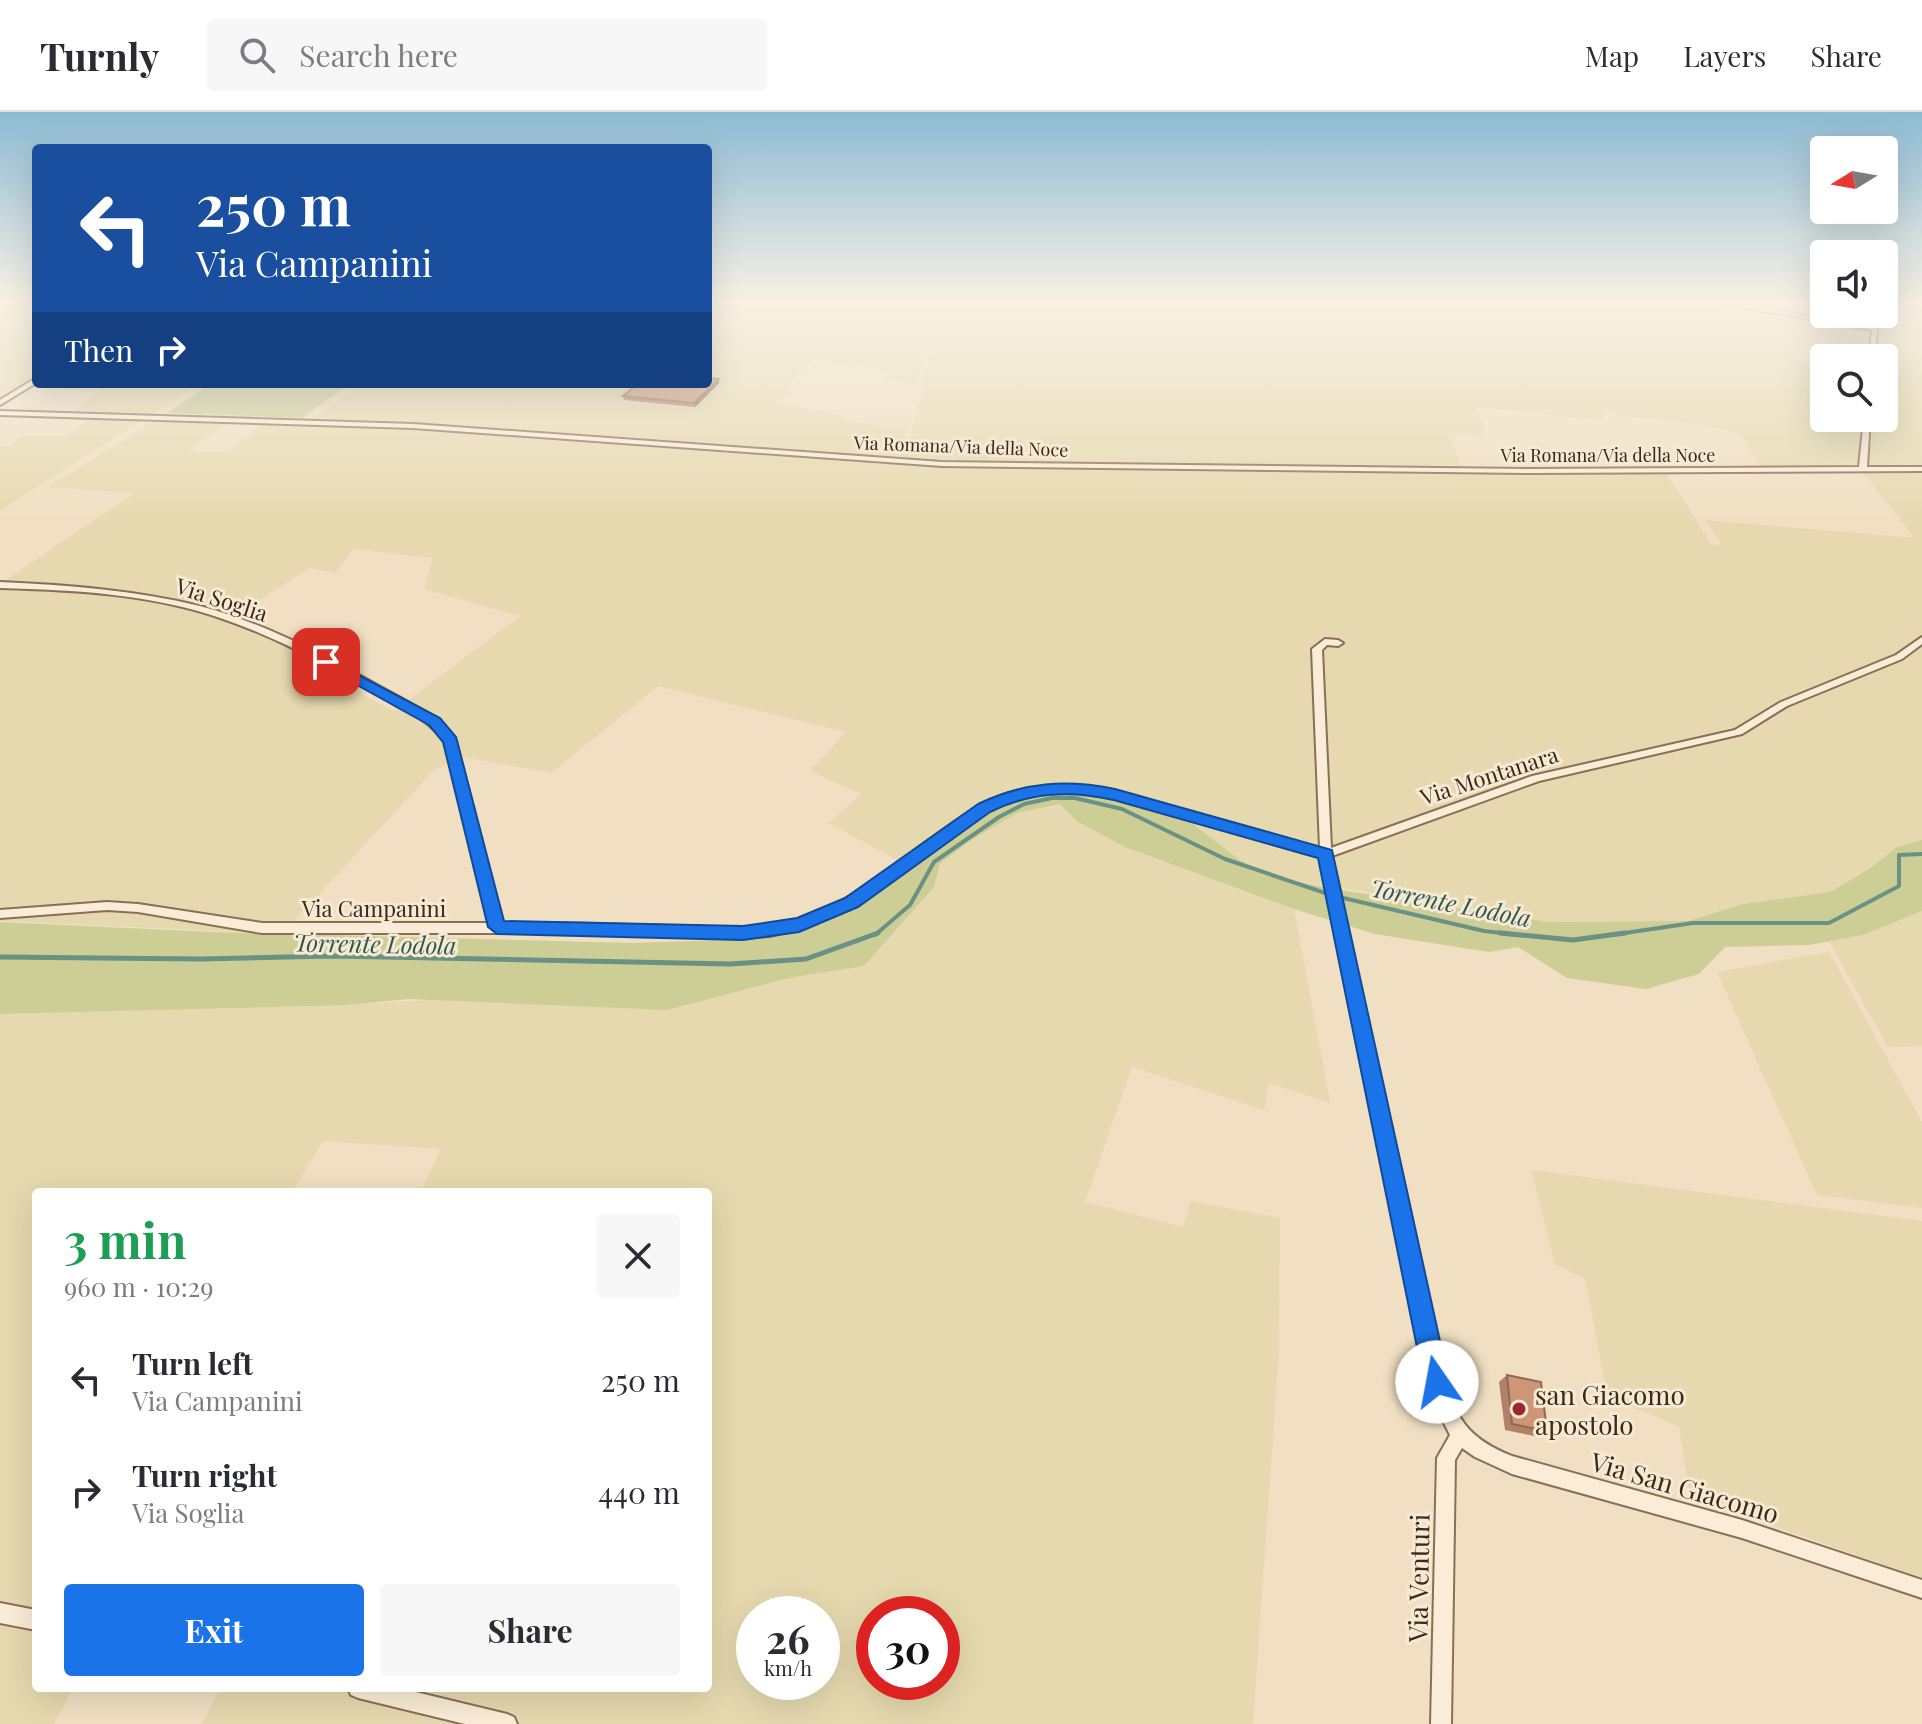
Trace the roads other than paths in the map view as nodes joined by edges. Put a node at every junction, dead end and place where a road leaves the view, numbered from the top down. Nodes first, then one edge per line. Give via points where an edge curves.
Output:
1 (32, 383) edge
2 (0, 403) edge
3 (0, 413) edge
4 (1866, 432) edge
5 (1863, 469) junction
6 (1922, 469) edge
7 (0, 585) edge
8 (1922, 640) edge
9 (1338, 643) dead end
10 (1326, 854) junction
11 (0, 914) edge
12 (497, 927) junction
13 (1459, 1436) junction
14 (1922, 1589) edge
15 (0, 1613) edge
16 (32, 1619) edge
17 (375, 1692) edge
18 (507, 1724) edge
19 (1441, 1724) edge

1 - 2 street
3 - 5 street, Via Romana/Via della Noce via 413,426 942,464
4 - 5 street
5 - 6 street, Via Romana/Via della Noce
7 - 12 street, Via Soglia via 109,593 199,608 304,650 434,721 451,741
8 - 10 street, Via Montanara via 1899,657 1784,704 1738,732 1536,778
9 - 10 street via 1325,642 1317,649
10 - 12 street, Via Campanini via 1115,795 1055,787 1006,797 984,808 852,902 799,925 743,933
10 - 13 street via 1437,1382
11 - 12 street, Via Campanini via 107,906 262,928
13 - 14 street, Via San Giacomo via 1512,1465 1742,1529
13 - 19 street, Via Venturi via 1446,1458
15 - 16 street
17 - 18 street

